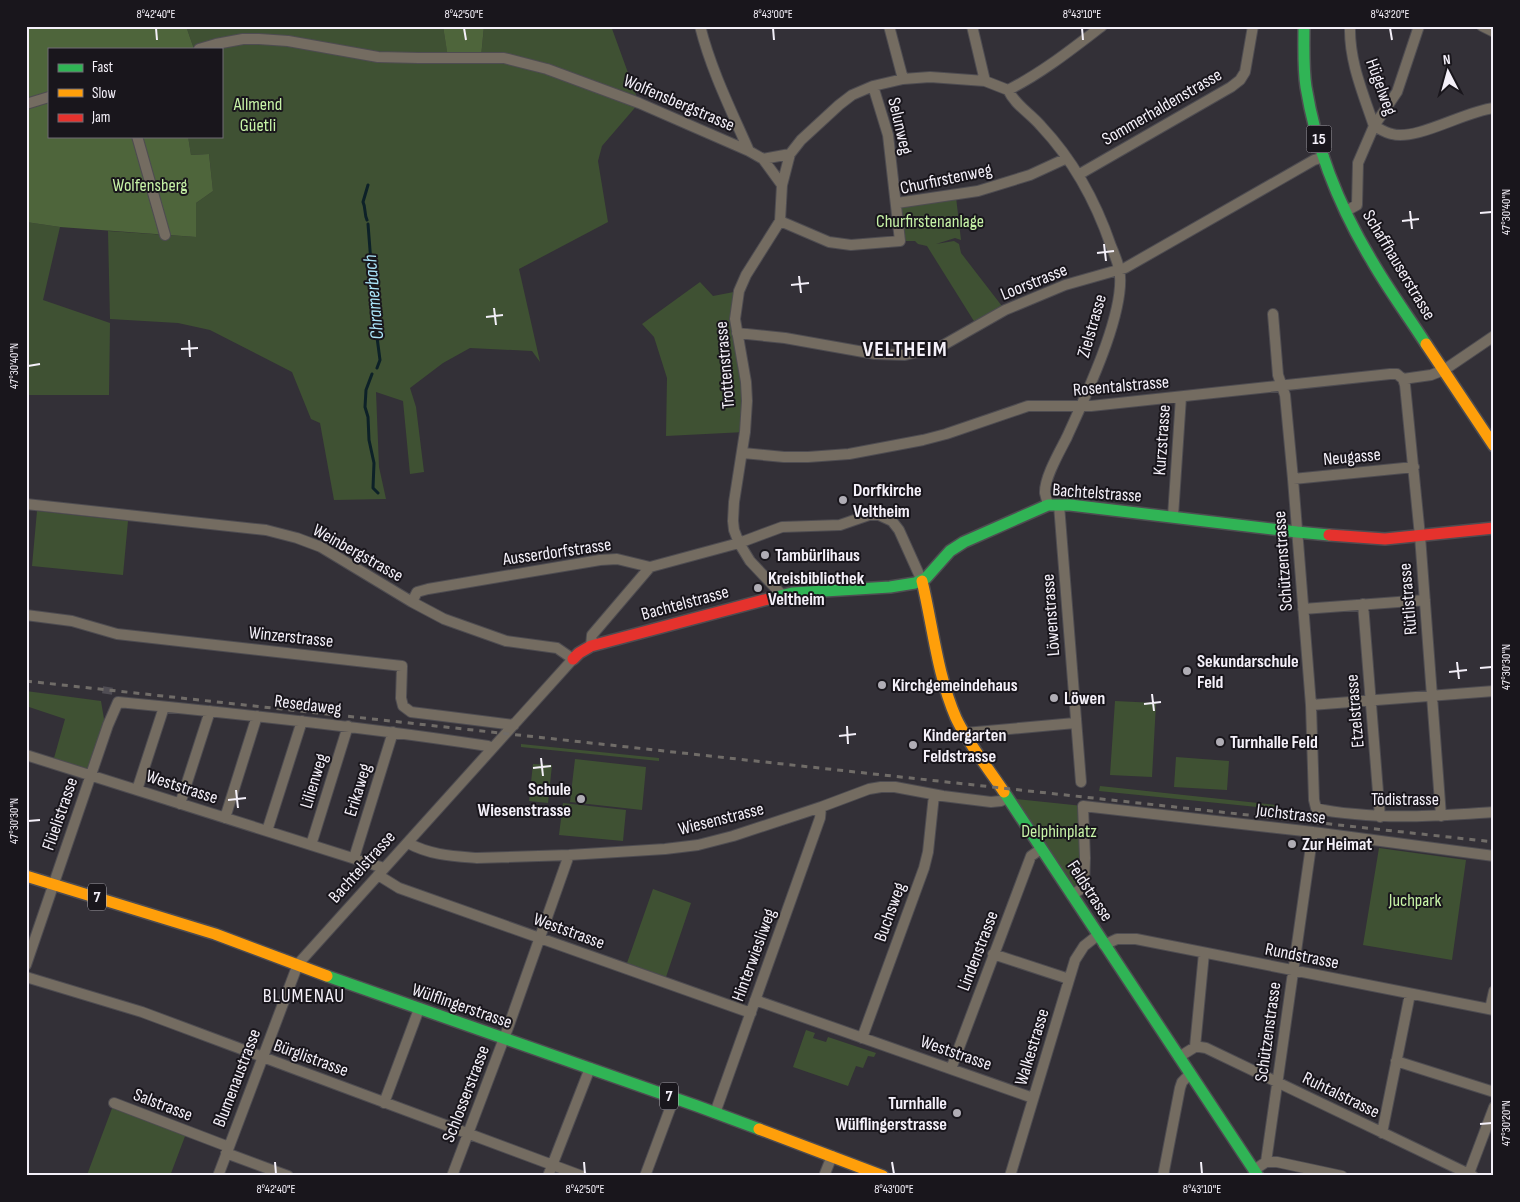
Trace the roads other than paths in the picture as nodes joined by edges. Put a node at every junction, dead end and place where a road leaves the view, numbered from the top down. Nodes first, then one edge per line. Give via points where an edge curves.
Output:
1 (700, 26) edge
2 (889, 26) edge
3 (972, 26) edge
4 (1102, 26) edge
5 (1253, 26) edge
6 (1304, 26) edge
7 (1350, 26) edge
8 (1419, 26) edge
9 (1482, 26) edge
10 (1494, 32) edge
11 (202, 48) edge
12 (902, 79) junction
13 (985, 81) junction
14 (873, 86) junction
15 (1008, 90) junction
16 (48, 97) edge
17 (26, 104) edge
18 (1494, 108) edge
19 (1374, 126) junction
20 (138, 138) edge
21 (749, 151) junction
22 (790, 154) junction
23 (1324, 157) junction
24 (1067, 158) junction
25 (763, 159) junction
26 (1078, 175) junction
27 (782, 185) junction
28 (897, 203) junction
29 (1346, 211) junction
30 (780, 221) junction
31 (165, 235) dead end
32 (1119, 269) junction
33 (1273, 314) dead end
34 (737, 333) junction
35 (1494, 336) edge
36 (1444, 370) junction
37 (1403, 379) junction
38 (1282, 386) junction
39 (1181, 397) junction
40 (1081, 406) junction
41 (1494, 446) edge
42 (743, 452) junction
43 (1414, 468) junction
44 (1293, 479) junction
45 (26, 504) edge
46 (1053, 505) junction
47 (1173, 516) junction
48 (1494, 528) edge
49 (1297, 532) junction
50 (1420, 536) junction
51 (739, 543) junction
52 (650, 567) junction
53 (922, 581) junction
54 (783, 596) junction
55 (1425, 600) junction
56 (412, 602) junction
57 (1363, 604) junction
58 (1303, 609) junction
59 (26, 615) edge
60 (591, 646) junction
61 (573, 659) junction
62 (1494, 691) edge
63 (1432, 695) junction
64 (1371, 700) junction
65 (118, 702) joint
66 (1311, 705) junction
67 (164, 707) junction
68 (210, 711) junction
69 (256, 716) junction
70 (302, 721) junction
71 (1075, 723) junction
72 (514, 725) junction
73 (348, 726) junction
74 (393, 732) junction
75 (965, 733) junction
76 (492, 748) junction
77 (26, 755) edge
78 (91, 776) junction
79 (1081, 782) dead end
80 (137, 790) junction
81 (934, 795) junction
82 (1007, 798) junction
83 (180, 804) junction
84 (821, 807) junction
85 (1316, 808) joint
86 (1494, 812) edge
87 (1440, 816) junction
88 (1380, 817) junction
89 (225, 818) junction
90 (267, 831) junction
91 (1312, 832) junction
92 (408, 843) junction
93 (311, 845) junction
94 (1041, 849) junction
95 (569, 854) junction
96 (1494, 856) edge
97 (354, 858) junction
98 (381, 872) junction
99 (26, 876) edge
100 (54, 884) junction
101 (1072, 895) junction
102 (539, 938) junction
103 (1101, 940) junction
104 (1204, 953) junction
105 (993, 954) junction
106 (298, 964) junction
107 (26, 965) edge
108 (1293, 970) junction
109 (26, 977) edge
110 (1069, 979) junction
111 (1494, 991) edge
112 (1410, 994) junction
113 (755, 1000) junction
114 (419, 1009) junction
115 (1492, 1010) edge
116 (751, 1013) junction
117 (862, 1038) junction
118 (504, 1039) junction
119 (1195, 1047) junction
120 (263, 1057) junction
121 (1179, 1057) junction
122 (1396, 1061) junction
123 (590, 1068) junction
124 (951, 1069) junction
125 (1190, 1074) junction
126 (1277, 1083) junction
127 (1494, 1092) edge
128 (674, 1098) junction
129 (1034, 1098) junction
130 (114, 1103) dead end
131 (384, 1103) junction
132 (1494, 1107) edge
133 (715, 1113) junction
134 (468, 1133) junction
135 (1382, 1133) junction
136 (228, 1150) junction
137 (832, 1156) junction
138 (1266, 1162) junction
139 (552, 1164) junction
140 (1256, 1173) edge
141 (1468, 1175) edge
142 (218, 1176) edge
143 (288, 1176) edge
144 (452, 1176) edge
145 (548, 1176) edge
146 (582, 1176) edge
147 (645, 1176) edge
148 (824, 1176) edge
149 (883, 1176) edge
150 (1010, 1176) edge
151 (1163, 1176) edge
152 (1342, 1176) edge

1 - 21 street via 715,74
2 - 12 street
3 - 13 street
4 - 15 street via 1069,52
5 - 26 street, Sommerhaldenstrasse via 1245,72 1240,80
6 - 23 street, Schaffhauserstrasse / 15 via 1307,91
7 - 19 street, Hügelweg via 1355,67
8 - 19 street via 1397,92
9 - 10 street
11 - 21 street, Wolfensbergstrasse via 243,39 259,39 378,57 504,58 547,68 639,103
12 - 13 street via 930,77
12 - 14 street
13 - 15 street
14 - 22 street via 839,105
14 - 28 street, Selunweg via 888,134
15 - 24 street, Zielstrasse via 1012,99 1041,126
16 - 17 street
18 - 19 street, Hügelweg via 1477,111 1416,134 1391,134
19 - 29 street via 1358,163 1357,205
20 - 31 street
21 - 25 street, Wolfensbergstrasse
22 - 25 street
22 - 27 street, Trottenstrasse
23 - 29 street, Schaffhauserstrasse / 15
23 - 32 street, Loorstrasse
24 - 26 street, Zielstrasse
24 - 28 street, Churfirstenweg via 1030,175 978,191
25 - 27 street
26 - 32 street, Zielstrasse via 1094,205
27 - 30 street, Trottenstrasse
28 - 30 street, Churfirstenweg via 900,241 851,245 829,242
29 - 36 street, Schaffhauserstrasse / 15 via 1372,262
30 - 34 street, Trottenstrasse via 739,291 735,319
32 - 34 street, Loorstrasse via 1005,310 940,347 905,355 876,354
32 - 40 street, Zielstrasse via 1115,311 1105,347
33 - 38 street, Schützenstrasse via 1278,375
34 - 42 street, Trottenstrasse via 746,382
35 - 36 street, Rosentalstrasse
36 - 37 street, Rosentalstrasse
36 - 41 street, Schaffhauserstrasse / 15
37 - 38 street, Rosentalstrasse via 1397,374 1390,374
37 - 43 street, Rütlistrasse
38 - 39 street, Rosentalstrasse
38 - 44 street, Schützenstrasse
39 - 40 street, Rosentalstrasse
39 - 47 street, Kurzstrasse
40 - 42 street, Rosentalstrasse via 1028,406 946,434 849,454 792,457
40 - 46 street, Zielstrasse via 1048,478 1045,492
42 - 51 street, Trottenstrasse via 733,521
43 - 44 street, Neugasse
43 - 50 street, Rütlistrasse
44 - 49 street, Schützenstrasse
45 - 56 street, Weinbergstrasse via 266,530 321,547
46 - 47 street, Bachtelstrasse
46 - 53 street, Bachtelstrasse via 950,550
46 - 71 street, Löwenstrasse
47 - 49 street, Bachtelstrasse
48 - 50 street, Bachtelstrasse
49 - 50 street, Bachtelstrasse via 1384,539
49 - 58 street, Schützenstrasse
50 - 55 street, Rütlistrasse
51 - 52 street, Ausserdorfstrasse
51 - 53 street, Ausserdorfstrasse via 782,527 840,525 869,514 879,515 892,521 899,530
51 - 54 street, Trottenstrasse via 758,571
52 - 56 street, Ausserdorfstrasse via 617,559 600,560 428,589 417,592
52 - 60 street via 592,635
53 - 54 street, Bachtelstrasse via 890,587 812,591
53 - 75 street, Feldstrasse via 950,707
54 - 60 street, Bachtelstrasse
55 - 57 street
55 - 63 street, Rütlistrasse
56 - 61 street, Weinbergstrasse via 481,633 506,641 557,648
57 - 58 street
57 - 64 street, Etzelstrasse
58 - 66 street, Schützenstrasse
59 - 72 street, Winzerstrasse via 72,621 117,634 402,666 401,698 411,712
60 - 61 street, Bachtelstrasse
61 - 72 street, Bachtelstrasse
62 - 63 street
63 - 64 street
63 - 87 street, Rütlistrasse
64 - 66 street
64 - 88 street, Etzelstrasse
65 - 67 street, Resedaweg
65 - 78 street, Flüelistrasse
66 - 85 street, Schützenstrasse
67 - 68 street, Resedaweg
67 - 80 street
68 - 69 street, Resedaweg
68 - 83 street
69 - 70 street, Resedaweg
69 - 89 street
70 - 73 street, Resedaweg
70 - 90 street
71 - 75 street
71 - 79 street, Löwenstrasse
72 - 76 street, Bachtelstrasse
73 - 74 street, Resedaweg
73 - 93 street, Lilienweg
74 - 76 street, Resedaweg
74 - 97 street, Erikaweg
75 - 82 street, Feldstrasse
76 - 92 street, Bachtelstrasse
77 - 78 street, Weststrasse
78 - 80 street, Weststrasse
78 - 100 street, Flüelistrasse
80 - 83 street, Weststrasse
81 - 82 street, Wiesenstrasse via 991,802
81 - 84 street, Wiesenstrasse via 881,787
81 - 117 street, Buchsweg via 924,868
82 - 94 street, Feldstrasse
83 - 89 street, Weststrasse
84 - 95 street, Wiesenstrasse via 698,846
84 - 113 street, Hinterwiesliweg via 820,818
85 - 88 street, Tödistrasse
86 - 87 street, Tödistrasse
87 - 88 street, Tödistrasse
89 - 90 street, Weststrasse
90 - 93 street, Weststrasse
91 - 96 street, Juchstrasse
91 - 101 street, Juchstrasse via 1083,806 1084,887
91 - 108 street, Schützenstrasse
92 - 95 street, Wiesenstrasse via 426,852 477,858
92 - 98 street, Bachtelstrasse
93 - 97 street, Weststrasse
94 - 101 street, Feldstrasse
94 - 105 street, Lindenstrasse via 1031,856
95 - 102 street, Schlosserstrasse
97 - 98 street, Weststrasse
98 - 102 street, Weststrasse via 399,888
98 - 106 street, Bachtelstrasse
99 - 100 street, Wülflingerstrasse / 7
100 - 106 street, Wülflingerstrasse / 7
100 - 107 street, Flüelistrasse
101 - 103 street, Feldstrasse
102 - 116 street, Weststrasse
102 - 118 street, Schlosserstrasse
103 - 104 street, Rundstrasse via 1130,938
103 - 110 street, Walkestrasse via 1087,942 1079,952
103 - 121 street, Feldstrasse
104 - 108 street, Rundstrasse
104 - 119 street
105 - 110 street
105 - 124 street, Lindenstrasse
106 - 114 street, Wülflingerstrasse / 7
106 - 120 street, Blumenaustrasse
108 - 112 street, Rundstrasse
108 - 126 street, Schützenstrasse
109 - 120 street, Bürglistrasse via 142,1012
110 - 129 street, Walkestrasse
111 - 115 street
112 - 115 street, Rundstrasse
112 - 122 street
113 - 116 street, Hinterwiesliweg
113 - 117 street, Weststrasse
114 - 118 street, Wülflingerstrasse / 7
114 - 131 street
116 - 133 street, Hinterwiesliweg
117 - 124 street, Weststrasse
118 - 123 street, Wülflingerstrasse / 7
118 - 134 street, Schlosserstrasse
119 - 121 street
119 - 126 street, Ruhtalstrasse via 1206,1048
120 - 131 street, Bürglistrasse
120 - 136 street, Blumenaustrasse
121 - 125 street, Feldstrasse
122 - 127 street
122 - 135 street
123 - 128 street, Wülflingerstrasse / 7
123 - 139 street
124 - 129 street, Weststrasse
125 - 140 street, Feldstrasse
125 - 151 street via 1180,1088
126 - 135 street, Ruhtalstrasse
126 - 138 street, Schützenstrasse
128 - 133 street, Wülflingerstrasse / 7
128 - 147 street
129 - 150 street, Walkestrasse
130 - 136 street, Salstrasse
131 - 134 street, Bürglistrasse
132 - 141 street
133 - 137 street, Wülflingerstrasse / 7
134 - 139 street, Bürglistrasse
134 - 144 street, Schlosserstrasse
135 - 141 street, Ruhtalstrasse
136 - 142 street, Blumenaustrasse
136 - 143 street, Salstrasse
137 - 148 street
137 - 149 street, Wülflingerstrasse / 7
138 - 140 street
138 - 152 street
139 - 145 street
139 - 146 street, Bürglistrasse

